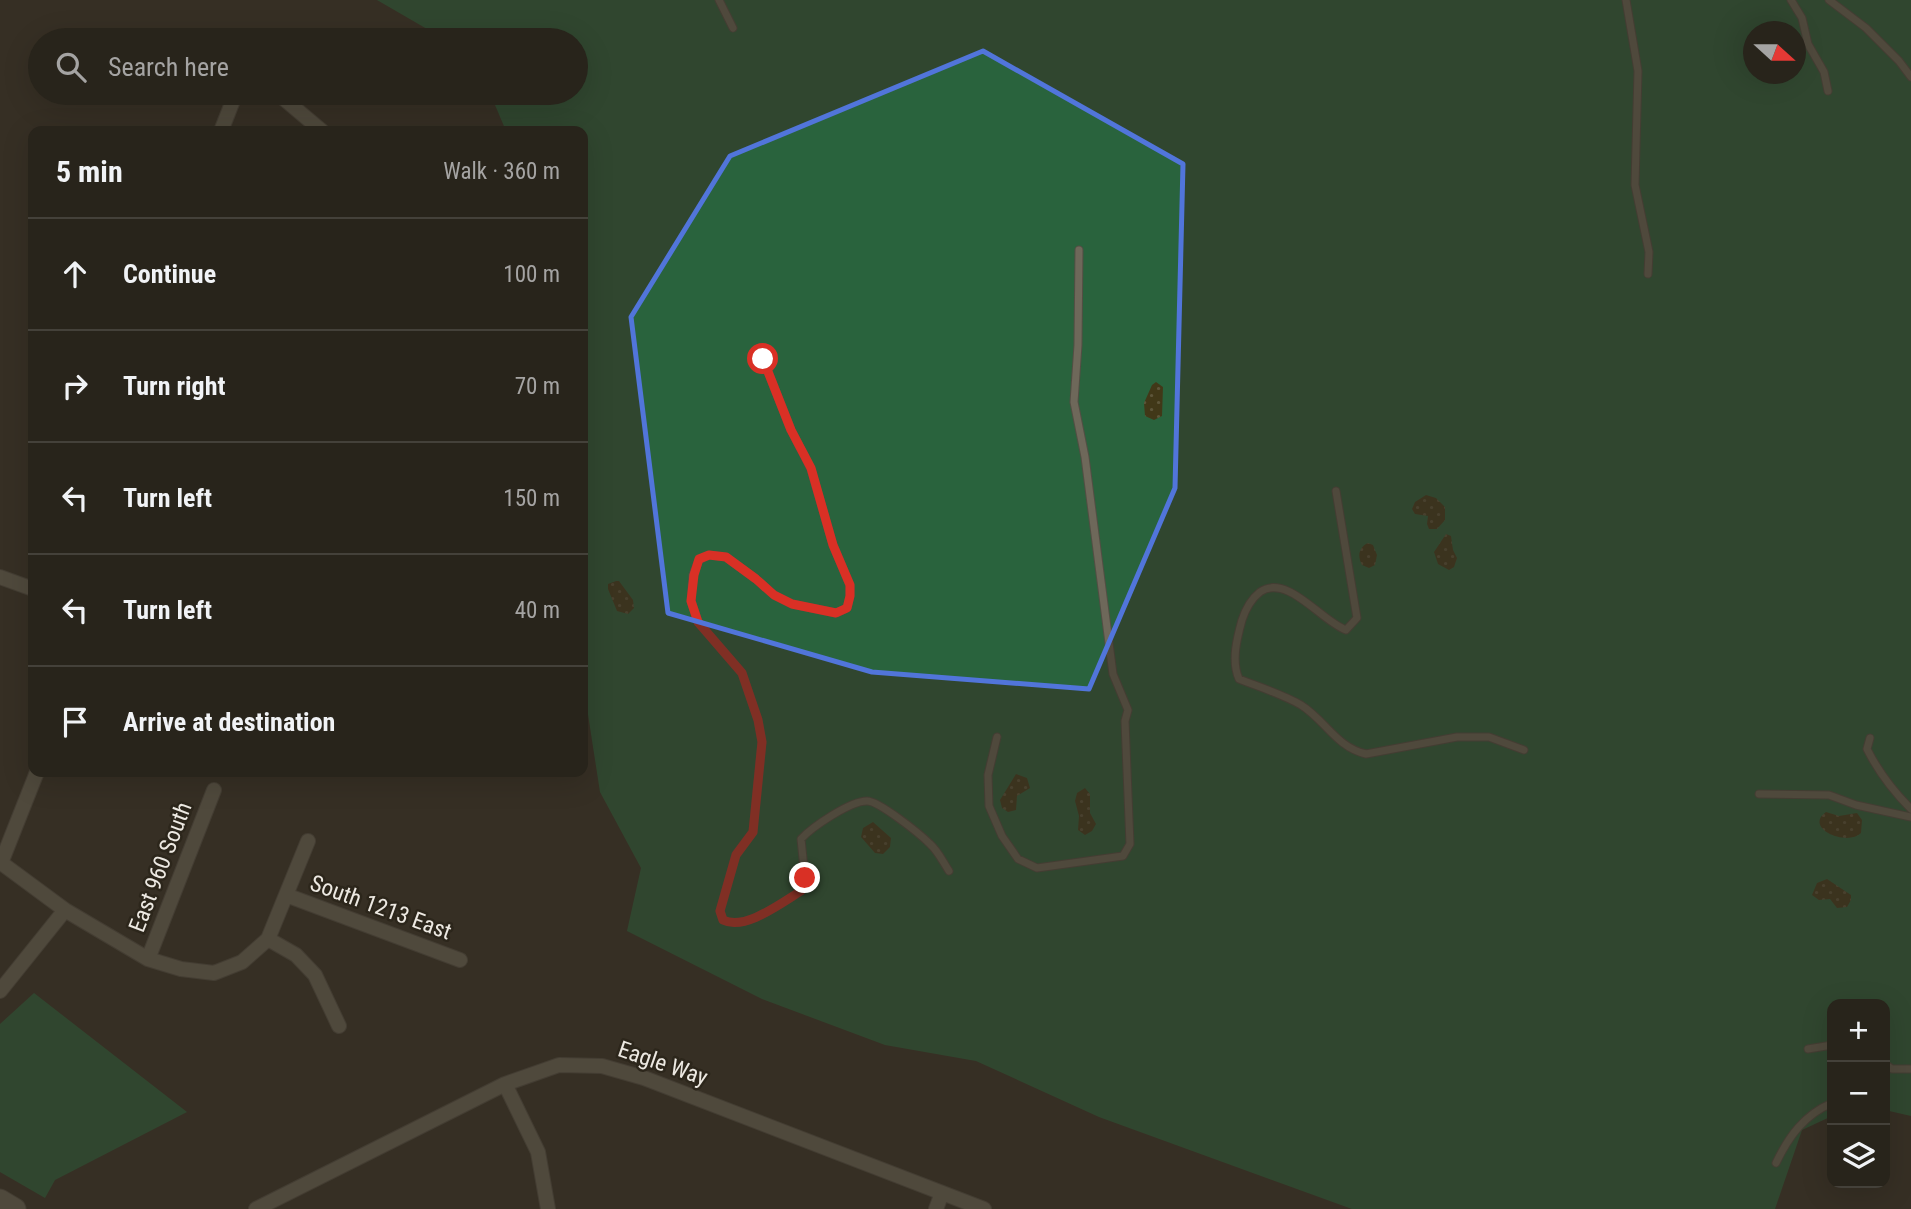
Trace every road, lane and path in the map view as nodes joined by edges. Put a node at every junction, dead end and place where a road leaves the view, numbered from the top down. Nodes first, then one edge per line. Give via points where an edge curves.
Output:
1 (719, 0) edge
2 (1626, 0) edge
3 (1791, 0) edge
4 (1829, 0) edge
5 (733, 27) dead end
6 (1911, 77) edge
7 (1828, 91) dead end
8 (231, 105) edge
9 (291, 105) edge
10 (223, 126) edge
11 (316, 126) edge
12 (1079, 250) dead end
13 (1648, 275) dead end
14 (763, 359) dead end
15 (1336, 491) dead end
16 (0, 577) edge
17 (28, 587) edge
18 (997, 737) dead end
19 (1870, 738) dead end
20 (1524, 750) dead end
21 (35, 777) edge
22 (215, 790) dead end
23 (1759, 794) dead end
24 (1911, 809) edge
25 (1911, 817) edge
26 (308, 841) dead end
27 (1, 862) edge
28 (949, 871) dead end
29 (286, 895) junction
30 (65, 910) junction
31 (268, 939) junction
32 (148, 959) junction
33 (460, 960) dead end
34 (0, 991) edge
35 (340, 1026) dead end
36 (1827, 1046) edge
37 (1808, 1049) dead end
38 (1892, 1069) joint
39 (1911, 1069) edge
40 (1890, 1071) edge
41 (505, 1084) junction
42 (1827, 1106) edge
43 (1776, 1163) dead end
44 (942, 1193) junction
45 (0, 1200) edge
46 (15, 1209) edge
47 (256, 1209) edge
48 (548, 1209) edge
49 (936, 1209) edge
50 (984, 1209) edge

1 - 5 lane
2 - 13 lane via 1638,71 1635,185 1649,252
3 - 7 lane
4 - 6 lane via 1866,28
8 - 10 street
9 - 11 street
12 - 18 lane via 1074,402 1113,674 1128,710 1130,844 1123,856 1037,868 1018,859 989,806 988,775
14 - 28 lane via 811,468 850,596 847,608 836,613 811,610 774,595 726,557 699,559 691,601 698,622 742,673 762,742 753,832 736,855 720,911 723,920 746,922 801,891 805,878 801,839 848,806 868,801 886,807 932,845
15 - 20 lane via 1357,618 1346,630 1301,598 1273,587 1264,590 1252,598 1243,616 1235,669 1239,679 1302,706 1340,742 1366,754 1457,737 1489,737
16 - 17 street
19 - 24 lane via 1867,749 1877,768
21 - 27 street
22 - 32 street, East 960 South
23 - 25 lane via 1829,795
26 - 29 street
27 - 30 street
29 - 31 street
29 - 33 street, South 1213 East
30 - 32 street
30 - 34 street
31 - 32 street via 242,962 214,973 181,970
31 - 35 street via 296,955 315,975
36 - 37 lane
38 - 39 lane
38 - 40 lane
41 - 44 street, Eagle Way via 559,1065 602,1066
41 - 47 street, Eagle Way
41 - 48 street via 538,1152
42 - 43 lane via 1805,1118
44 - 49 street
44 - 50 street, Eagle Way
45 - 46 street

